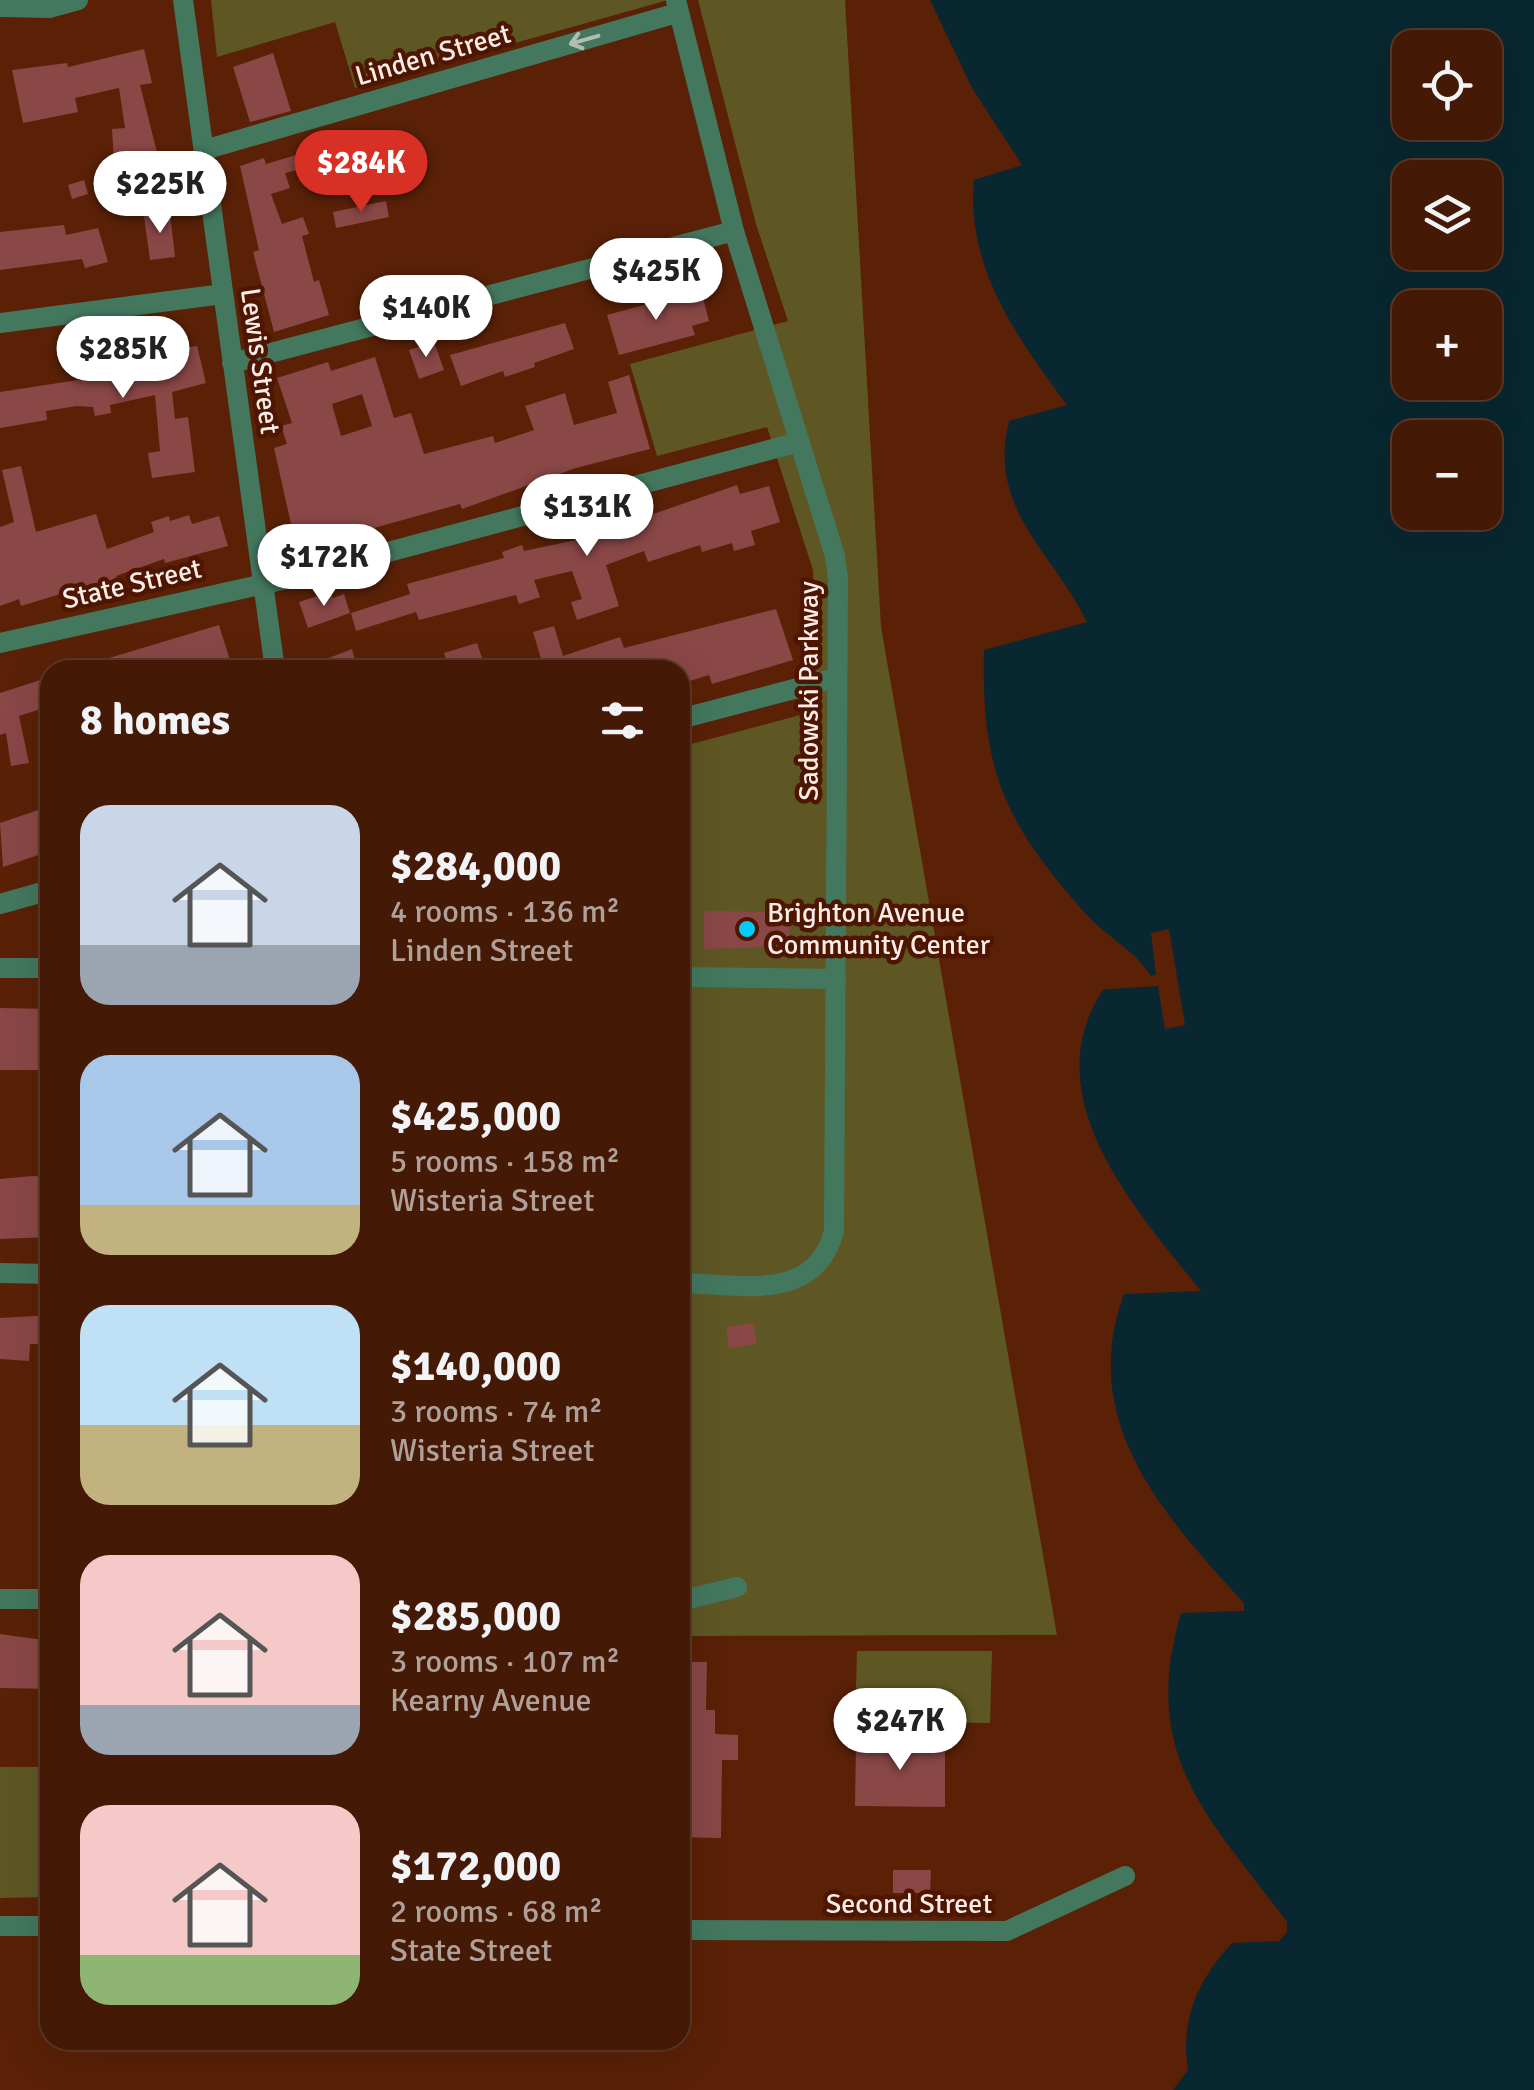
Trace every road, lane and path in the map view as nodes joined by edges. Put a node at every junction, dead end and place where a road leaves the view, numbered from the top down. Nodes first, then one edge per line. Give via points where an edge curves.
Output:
1 (78, 0) edge
2 (184, 0) edge
3 (675, 4) edge
4 (0, 7) edge
5 (204, 150) junction
6 (734, 231) junction
7 (223, 294) junction
8 (0, 323) edge
9 (232, 363) junction
10 (800, 442) junction
11 (263, 581) junction
12 (0, 644) edge
13 (274, 660) edge
14 (836, 678) junction
15 (690, 717) edge
16 (40, 893) edge
17 (0, 904) edge
18 (0, 968) edge
19 (40, 968) edge
20 (690, 977) edge
21 (836, 979) junction
22 (0, 1273) edge
23 (40, 1274) edge
24 (690, 1283) edge
25 (737, 1587) dead end
26 (0, 1598) edge
27 (690, 1599) edge
28 (40, 1600) edge
29 (1126, 1876) dead end
30 (0, 1926) edge
31 (40, 1926) edge
32 (690, 1930) edge

1 - 4 street via 49,8
2 - 5 street, Lewis Street
3 -> 5 street, Linden Street
3 - 6 street, Sadowski Parkway
5 - 7 street, Lewis Street
6 - 9 street
6 - 10 street, Sadowski Parkway
7 - 8 street
7 - 9 street, Lewis Street
9 - 11 street, Lewis Street
10 - 11 street, State Street
10 - 14 street, Sadowski Parkway via 836,556
11 - 12 street, State Street
11 - 13 street, Lewis Street
14 - 15 street
14 - 21 street, Sadowski Parkway
16 - 17 street
18 - 19 street
20 - 21 street
21 - 24 street, Sadowski Parkway via 829,1252 817,1268 781,1284
22 - 23 street
25 - 27 street
26 - 28 street
29 - 32 street, Second Street via 1008,1931
30 - 31 street

